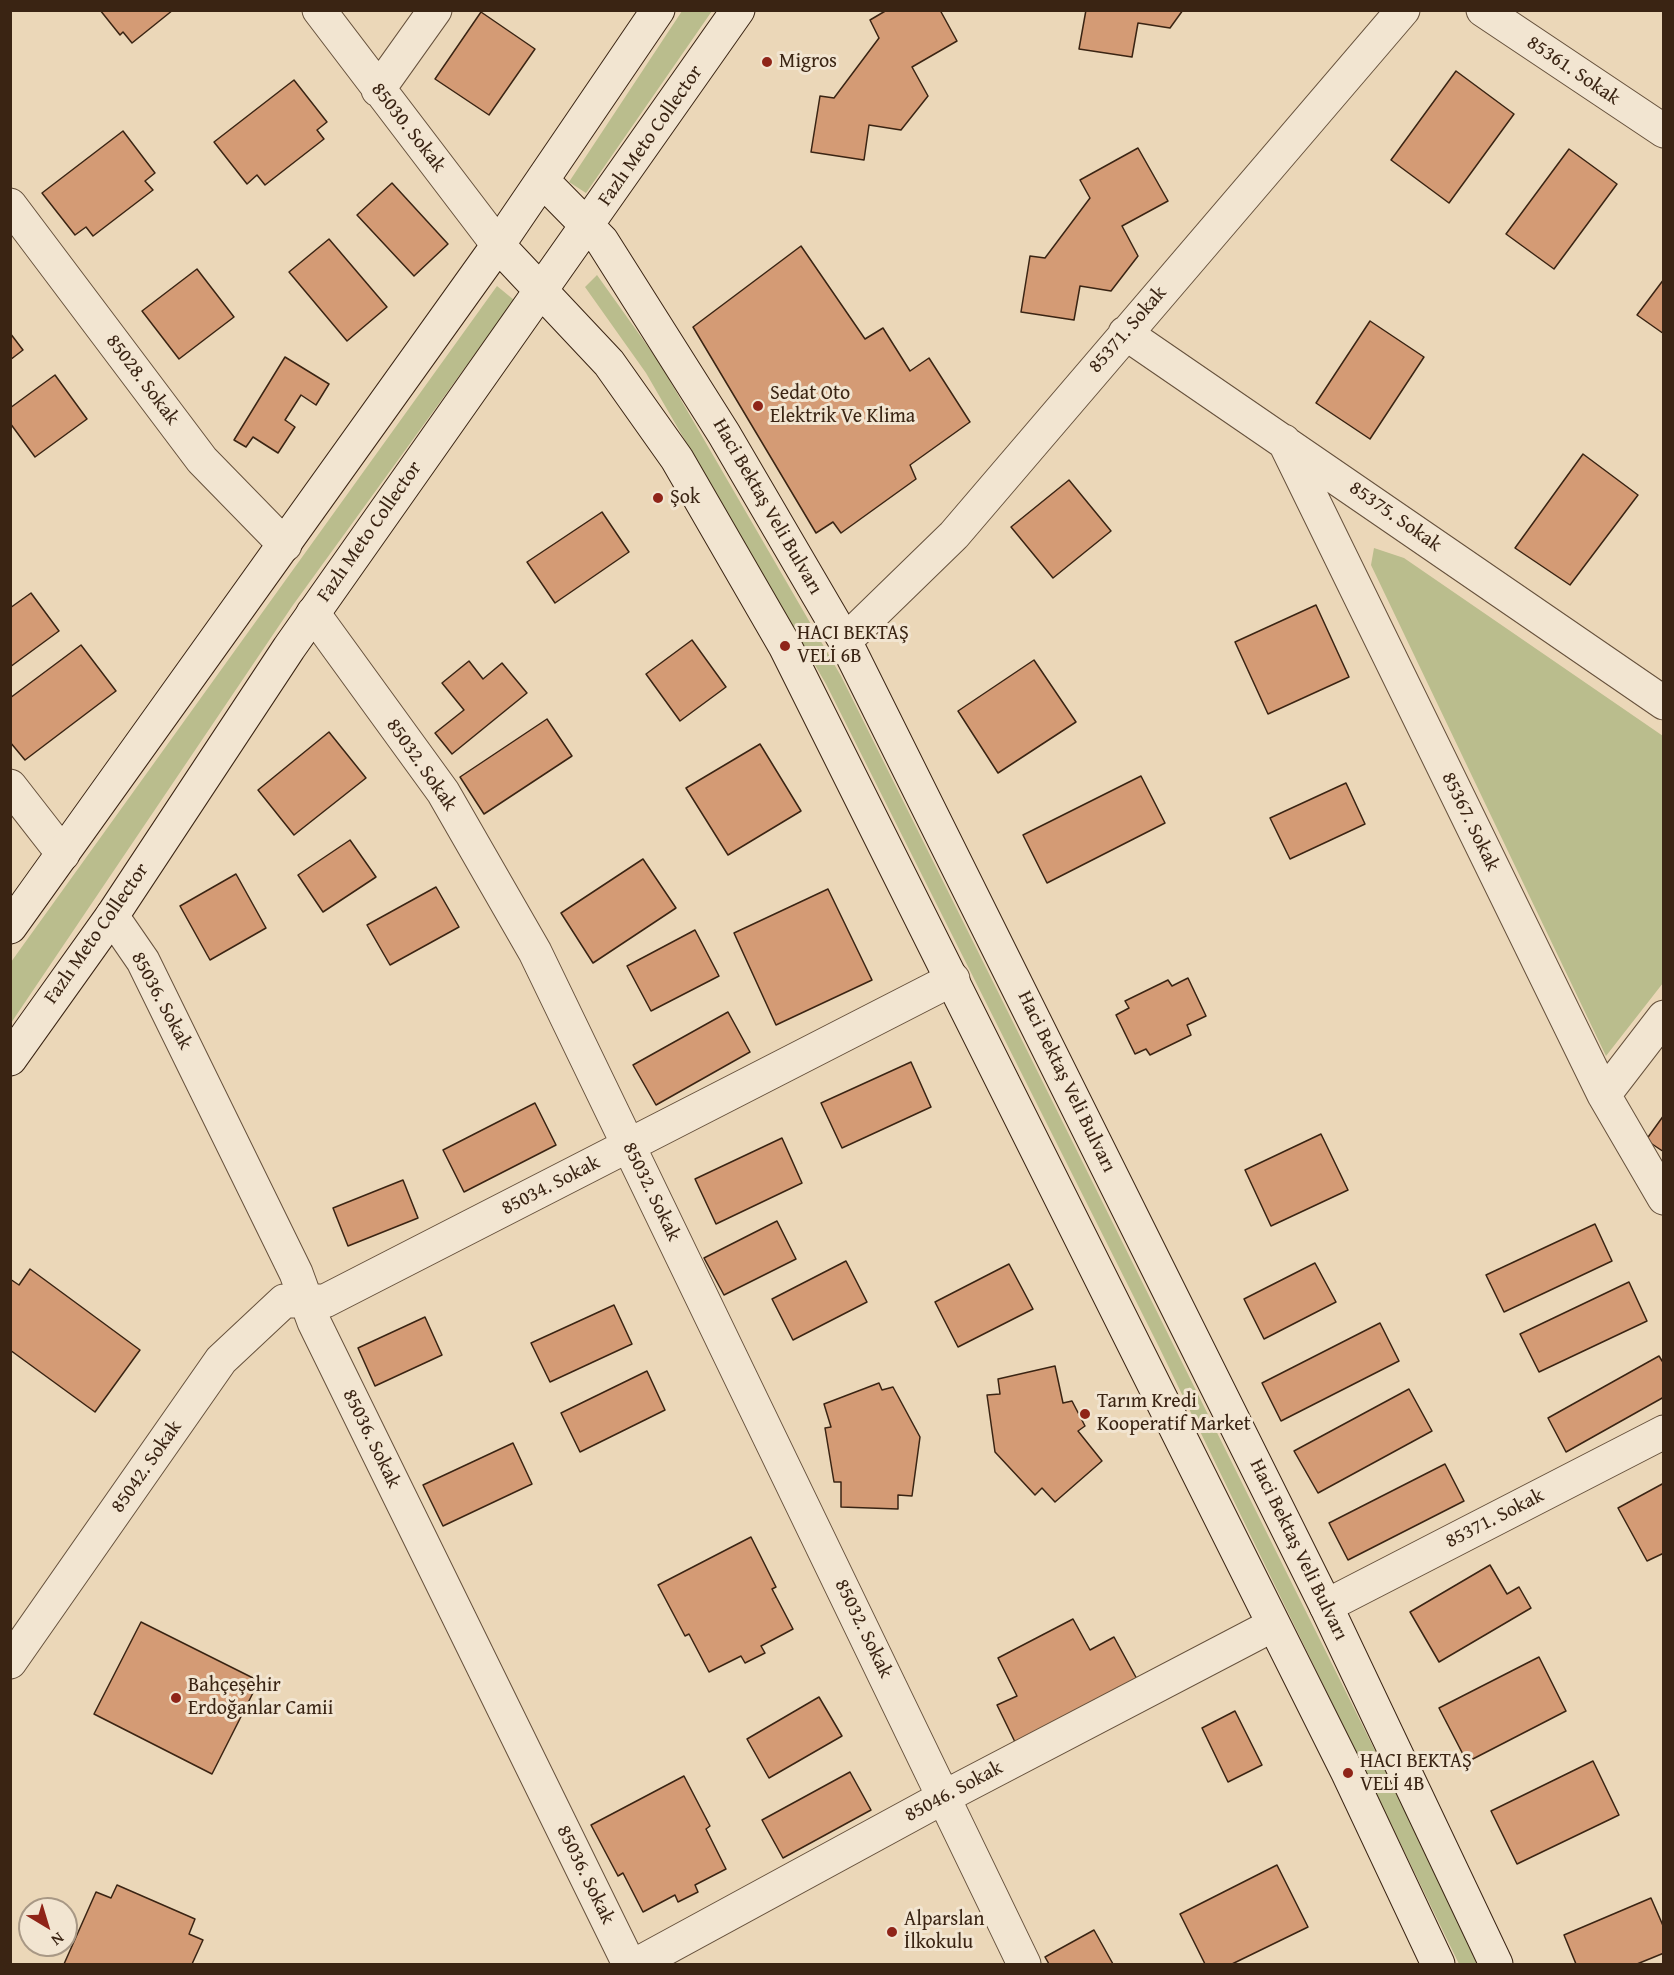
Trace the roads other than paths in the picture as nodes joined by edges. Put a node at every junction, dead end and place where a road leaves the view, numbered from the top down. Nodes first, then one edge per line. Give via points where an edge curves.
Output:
1 (319, 10) edge
2 (435, 10) edge
3 (658, 10) edge
4 (738, 10) edge
5 (1403, 10) edge
6 (1483, 10) edge
7 (378, 90) junction
8 (1664, 131) edge
9 (543, 181) junction
10 (10, 205) edge
11 (589, 225) junction
12 (498, 245) junction
13 (543, 290) junction
14 (1125, 333) junction
15 (1284, 441) junction
16 (285, 545) junction
17 (313, 613) junction
18 (844, 641) junction
19 (1664, 703) edge
20 (10, 786) edge
21 (63, 854) junction
22 (112, 916) junction
23 (10, 927) edge
24 (953, 979) junction
25 (1664, 1017) edge
26 (10, 1059) edge
27 (1604, 1095) junction
28 (629, 1146) junction
29 (1664, 1198) edge
30 (306, 1301) junction
31 (1664, 1432) edge
32 (1326, 1606) junction
33 (1274, 1624) junction
34 (10, 1662) edge
35 (944, 1797) junction
36 (629, 1965) edge
37 (637, 1965) edge
38 (1024, 1965) edge
39 (1438, 1965) edge
40 (1496, 1965) edge

1 - 7 street, 85030. Sokak
2 - 7 street
3 - 9 street
4 - 11 street, Fazlı Meto Collector
5 - 14 street, 85371. Sokak
6 - 8 street, 85361. Sokak
7 - 12 street, 85030. Sokak
9 - 11 street, Haci Bektaş Veli Bulvarı
9 - 12 street
10 - 16 street, 85028. Sokak via 202,460
11 - 13 street, Fazlı Meto Collector
11 - 18 street, Haci Bektaş Veli Bulvarı via 643,302 724,434
12 - 13 street
12 - 16 street
13 - 17 street, Fazlı Meto Collector
13 - 24 street via 609,363 677,459 784,646
14 - 15 street, 85375. Sokak
14 - 18 street, 85371. Sokak via 954,535
15 - 19 street, 85375. Sokak
15 - 27 street, 85367. Sokak
16 - 21 street
17 - 22 street, Fazlı Meto Collector
17 - 28 street, 85032. Sokak via 443,792 535,952
18 - 32 street, Haci Bektaş Veli Bulvarı
20 - 21 street
21 - 23 street
22 - 26 street, Fazlı Meto Collector
22 - 30 street, 85036. Sokak via 143,961 296,1273
24 - 28 street, 85034. Sokak
24 - 33 street
25 - 27 street
27 - 29 street, 85367. Sokak
28 - 30 street, 85034. Sokak via 325,1301
28 - 35 street, 85032. Sokak
30 - 34 street, 85042. Sokak via 284,1301 221,1360
30 - 36 street, 85036. Sokak
31 - 32 street, 85371. Sokak
32 - 40 street, Haci Bektaş Veli Bulvarı
33 - 35 street, 85046. Sokak
33 - 39 street
35 - 37 street, 85046. Sokak
35 - 38 street, 85032. Sokak

